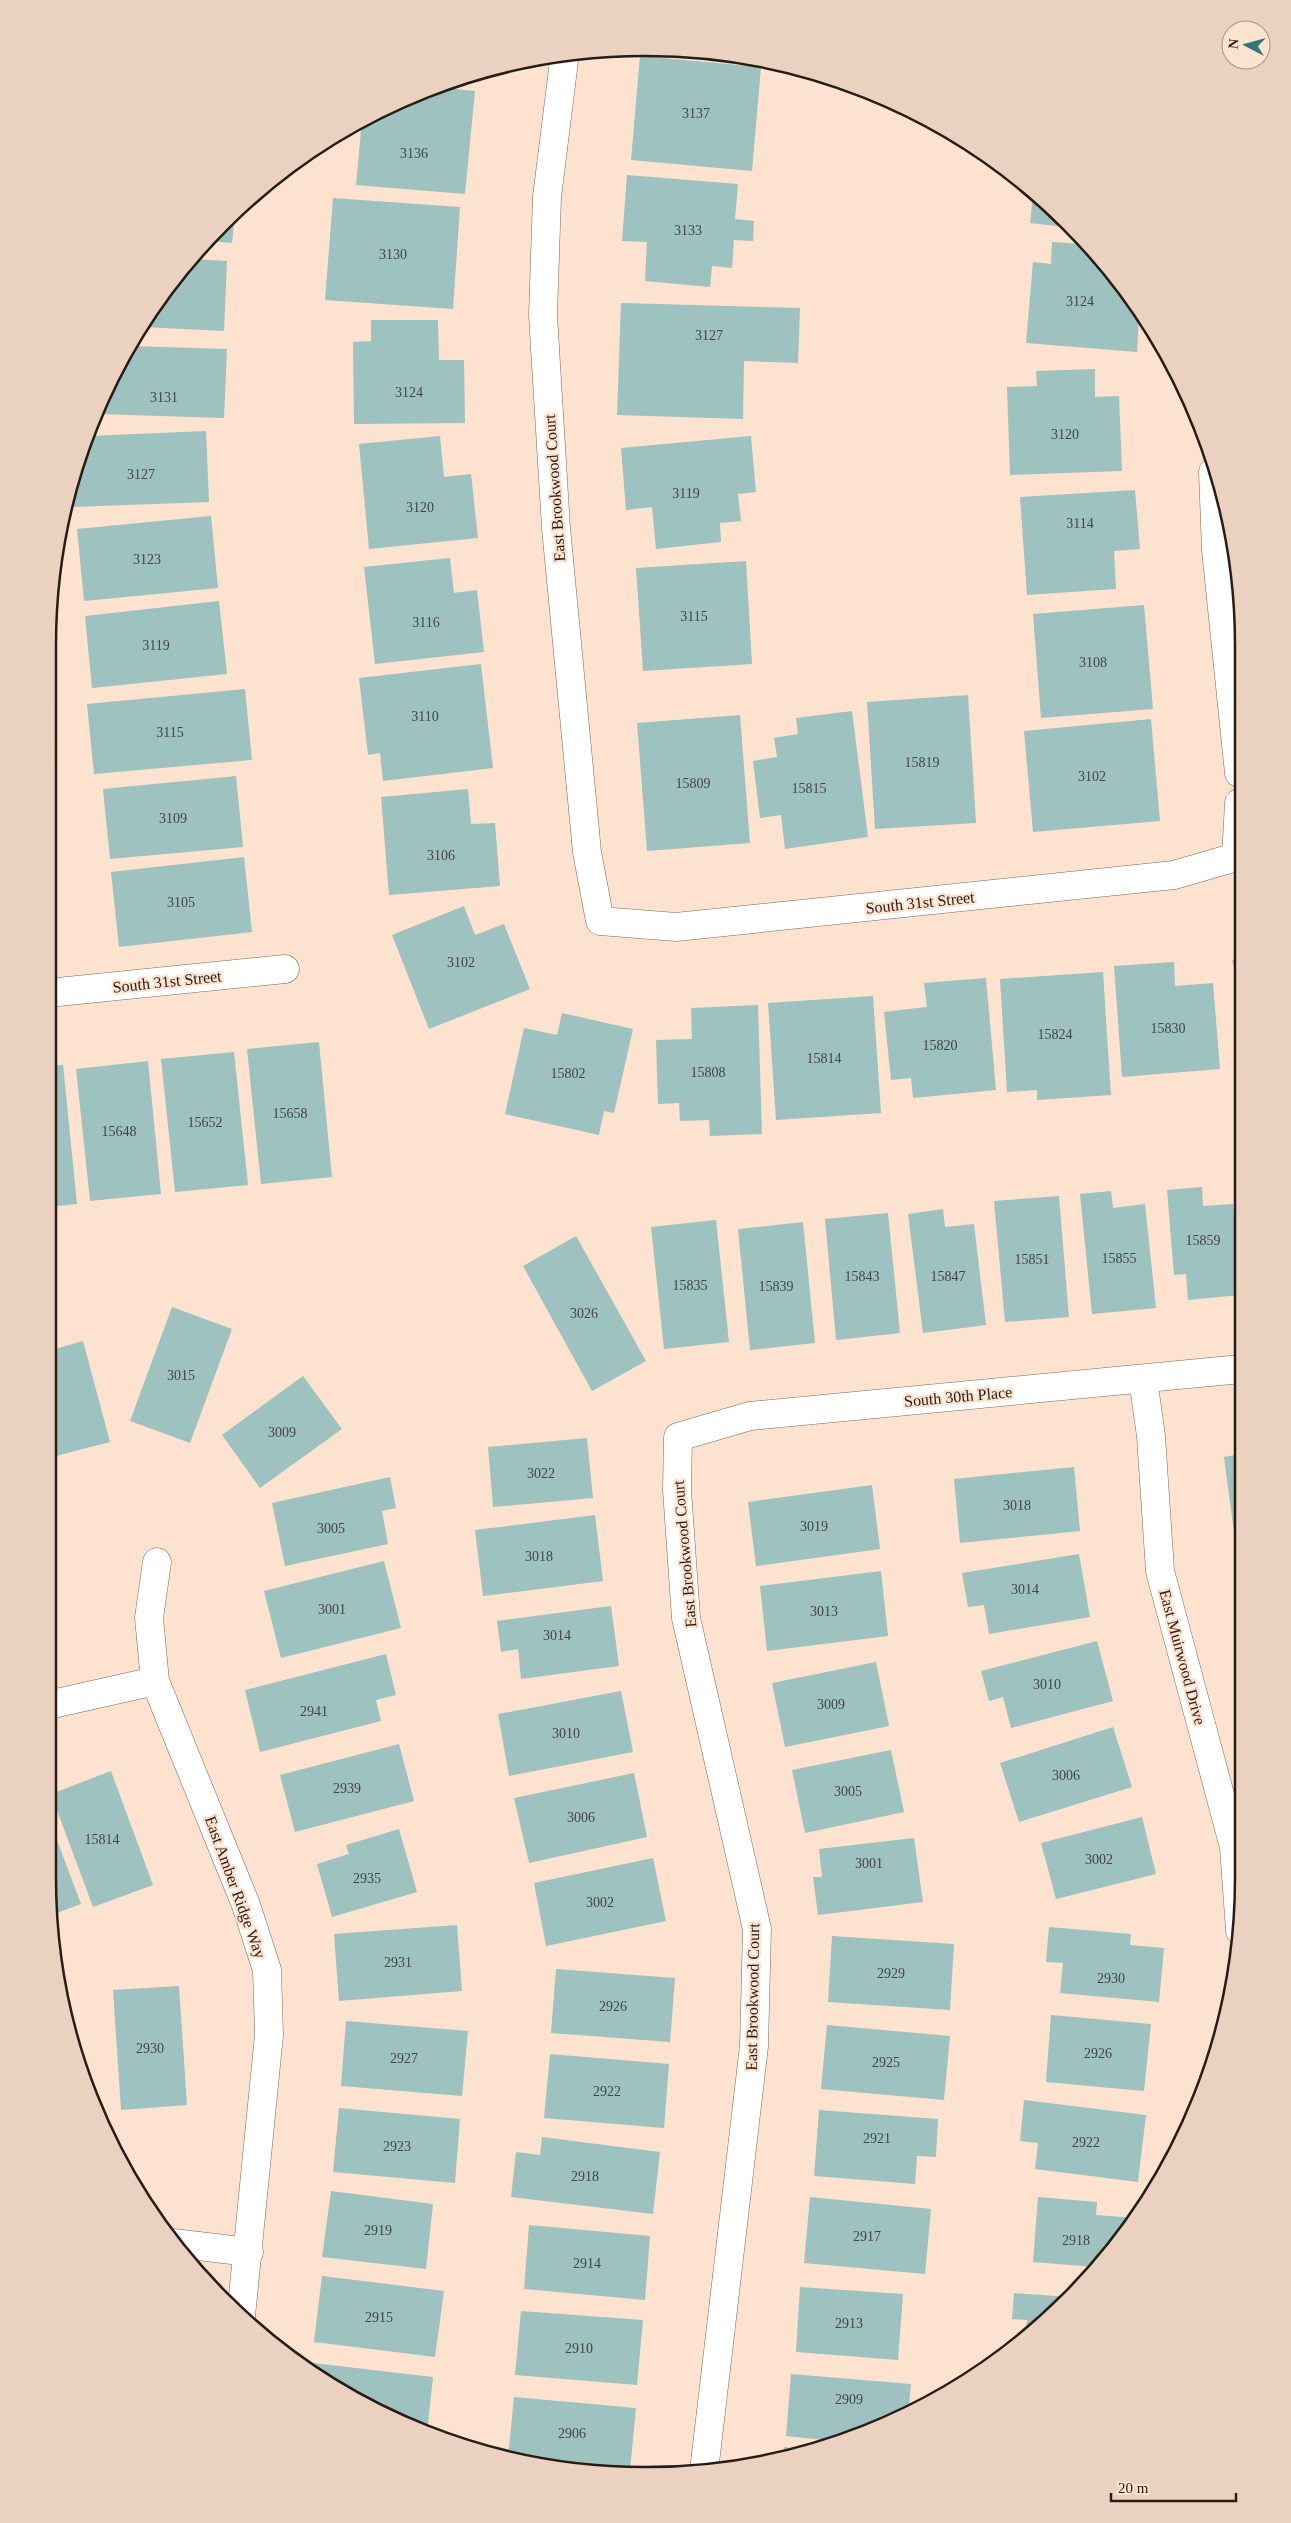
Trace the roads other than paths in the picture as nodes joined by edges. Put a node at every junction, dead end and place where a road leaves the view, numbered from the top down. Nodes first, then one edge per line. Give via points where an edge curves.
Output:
1 (563, 62) edge
2 (1214, 489) edge
3 (1235, 734) edge
4 (1235, 857) edge
5 (600, 921) joint
6 (285, 968) dead end
7 (56, 992) edge
8 (1235, 1370) edge
9 (1143, 1379) junction
10 (678, 1437) joint
11 (156, 1562) dead end
12 (155, 1681) junction
13 (56, 1703) edge
14 (1235, 1861) edge
15 (185, 2244) edge
16 (249, 2252) junction
17 (242, 2307) edge
18 (705, 2463) edge

1 - 5 street, East Brookwood Court via 547,197 543,315 556,528 587,852
2 - 3 street via 1216,550
4 - 5 street, South 31st Street via 1174,875 676,927
6 - 7 street, South 31st Street
8 - 9 street, South 30th Place
9 - 10 street, South 30th Place via 750,1416
9 - 14 street, East Muirwood Drive via 1151,1436 1160,1571 1234,1847
10 - 18 street, East Brookwood Court via 677,1490 686,1618 757,1929 754,2046
11 - 12 street, East Amber Ridge Way via 148,1618
12 - 13 street
12 - 16 street, East Amber Ridge Way via 246,1905 267,1970 269,2035
15 - 16 street
16 - 17 street, East Amber Ridge Way

